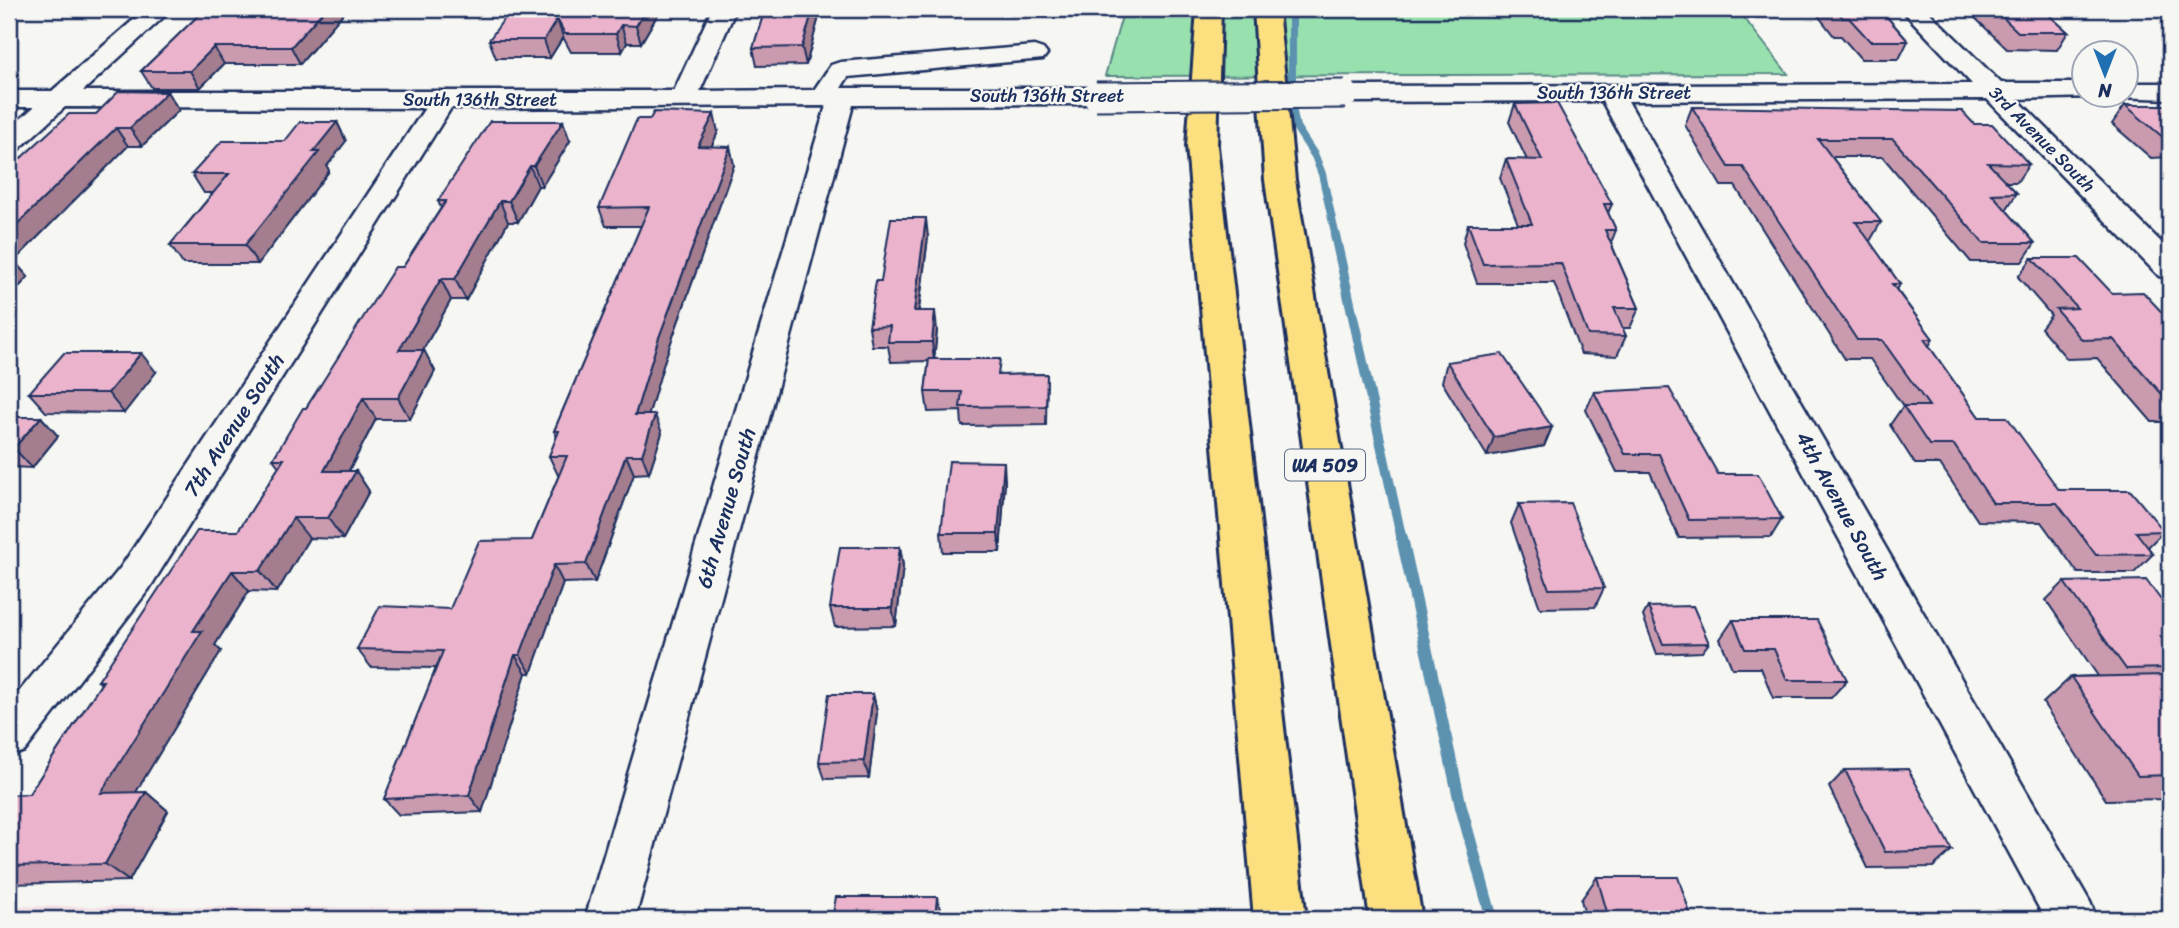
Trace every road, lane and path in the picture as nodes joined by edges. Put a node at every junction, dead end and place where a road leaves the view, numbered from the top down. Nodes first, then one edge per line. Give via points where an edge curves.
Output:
1 (160, 9) edge
2 (724, 9) edge
3 (1209, 9) edge
4 (1266, 9) edge
5 (1913, 9) edge
6 (1034, 54) dead end
7 (1994, 91) junction
8 (2070, 91) edge
9 (2140, 91) edge
10 (2170, 91) edge
11 (1611, 94) junction
12 (832, 96) junction
13 (684, 98) junction
14 (9, 99) edge
15 (58, 100) junction
16 (443, 100) junction
17 (9, 143) edge
18 (2170, 269) edge
19 (9, 737) edge
20 (610, 919) edge
21 (1280, 919) edge
22 (1396, 919) edge
23 (2072, 919) edge

1 - 15 street
2 - 13 street
3 - 21 highway via 1202,146
4 - 22 highway, WA 509 via 1280,180
5 - 7 street, 3rd Avenue South
6 - 12 street via 840,70
7 - 8 street, South 136th Street
7 - 11 street, South 136th Street
7 - 18 street, 3rd Avenue South
9 - 10 street
11 - 12 street, South 136th Street, bridge
11 - 23 street, 4th Avenue South
12 - 13 street, South 136th Street
12 - 20 street, 6th Avenue South
13 - 16 street, South 136th Street
14 - 15 street, South 136th Street
15 - 16 street, South 136th Street
15 - 17 street
16 - 19 street, 7th Avenue South via 135,578

